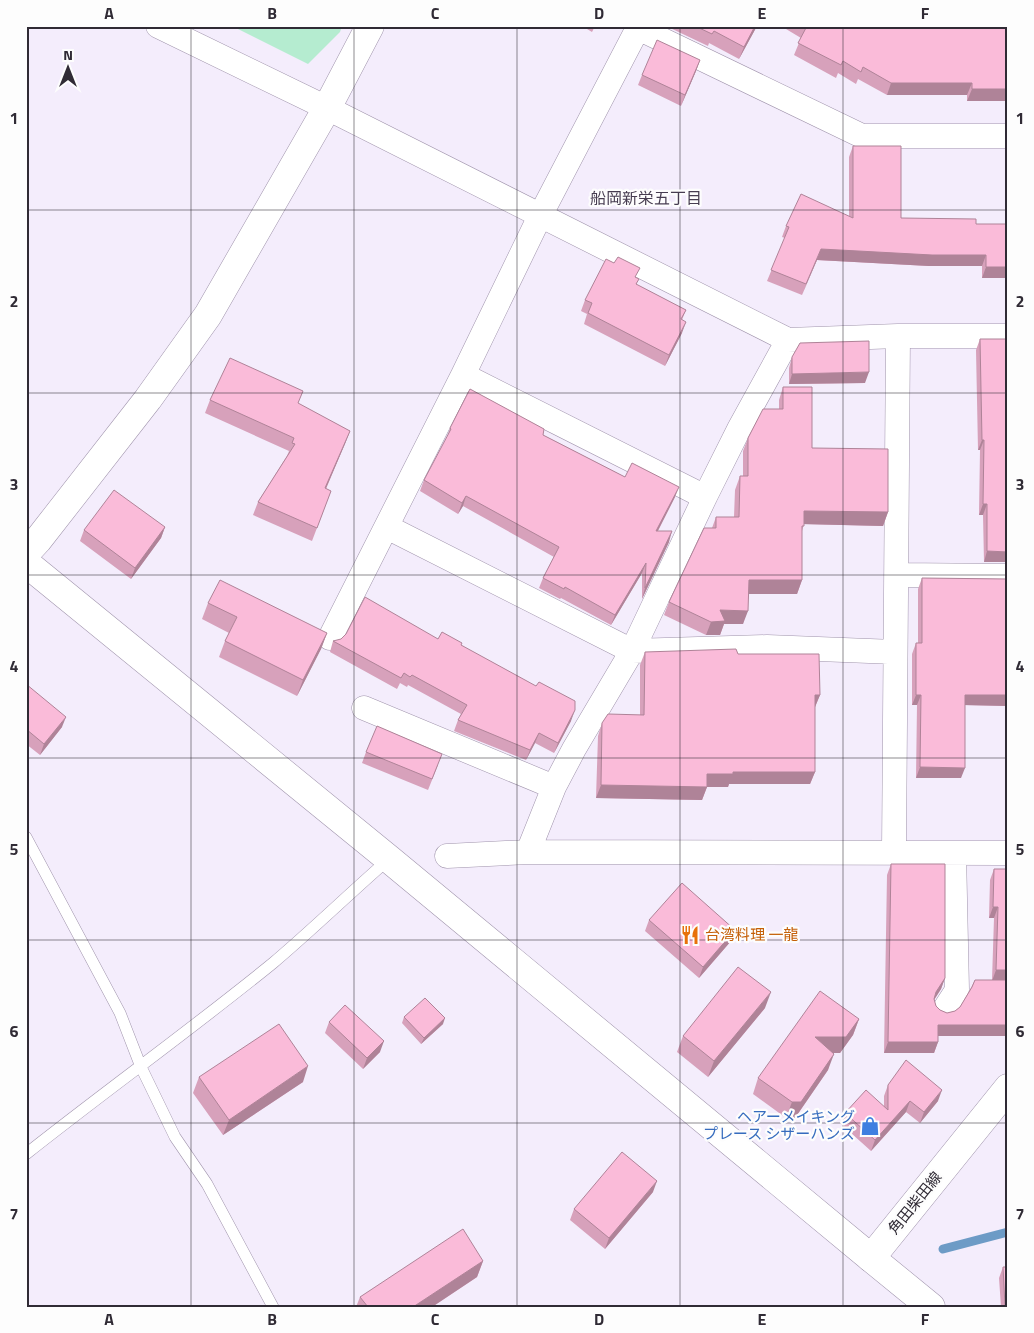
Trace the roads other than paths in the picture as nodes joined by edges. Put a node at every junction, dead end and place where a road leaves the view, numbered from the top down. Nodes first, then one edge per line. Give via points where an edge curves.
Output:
1 (158, 26) edge
2 (370, 26) edge
3 (638, 27) edge
4 (328, 108) junction
5 (1008, 136) edge
6 (540, 216) junction
7 (898, 336) junction
8 (1008, 336) edge
9 (788, 340) junction
10 (462, 375) junction
11 (705, 497) junction
12 (387, 527) junction
13 (26, 553) edge
14 (26, 563) edge
15 (897, 575) junction
16 (1008, 576) edge
17 (330, 638) dead end
18 (632, 651) junction
19 (895, 652) junction
20 (364, 708) dead end
21 (554, 787) junction
22 (26, 837) edge
23 (528, 852) junction
24 (894, 852) junction
25 (954, 853) junction
26 (1008, 853) edge
27 (447, 856) dead end
28 (389, 859) junction
29 (944, 1010) edge
30 (141, 1067) junction
31 (1008, 1088) edge
32 (26, 1154) edge
33 (871, 1258) junction
34 (274, 1307) edge
35 (932, 1307) edge

1 - 4 street
2 - 4 street
3 - 5 street via 862,136
3 - 6 street
4 - 6 street
4 - 13 street via 208,315 148,399
6 - 9 street
6 - 10 street
7 - 8 street
7 - 9 street
7 - 15 street
9 - 11 street
10 - 11 street
10 - 12 street
11 - 18 street
12 - 17 street
12 - 18 street
14 - 28 street
15 - 16 street
15 - 19 street
18 - 19 street via 767,648
18 - 21 street
19 - 24 street
20 - 21 street
21 - 23 street
22 - 30 lane via 120,1013
23 - 24 street
23 - 27 street
24 - 25 street
25 - 26 street
25 - 29 street via 957,990
28 - 30 lane via 274,962
28 - 33 street
30 - 32 lane
30 - 34 lane via 175,1137 207,1184
31 - 33 street, 角田柴田線
33 - 35 street

